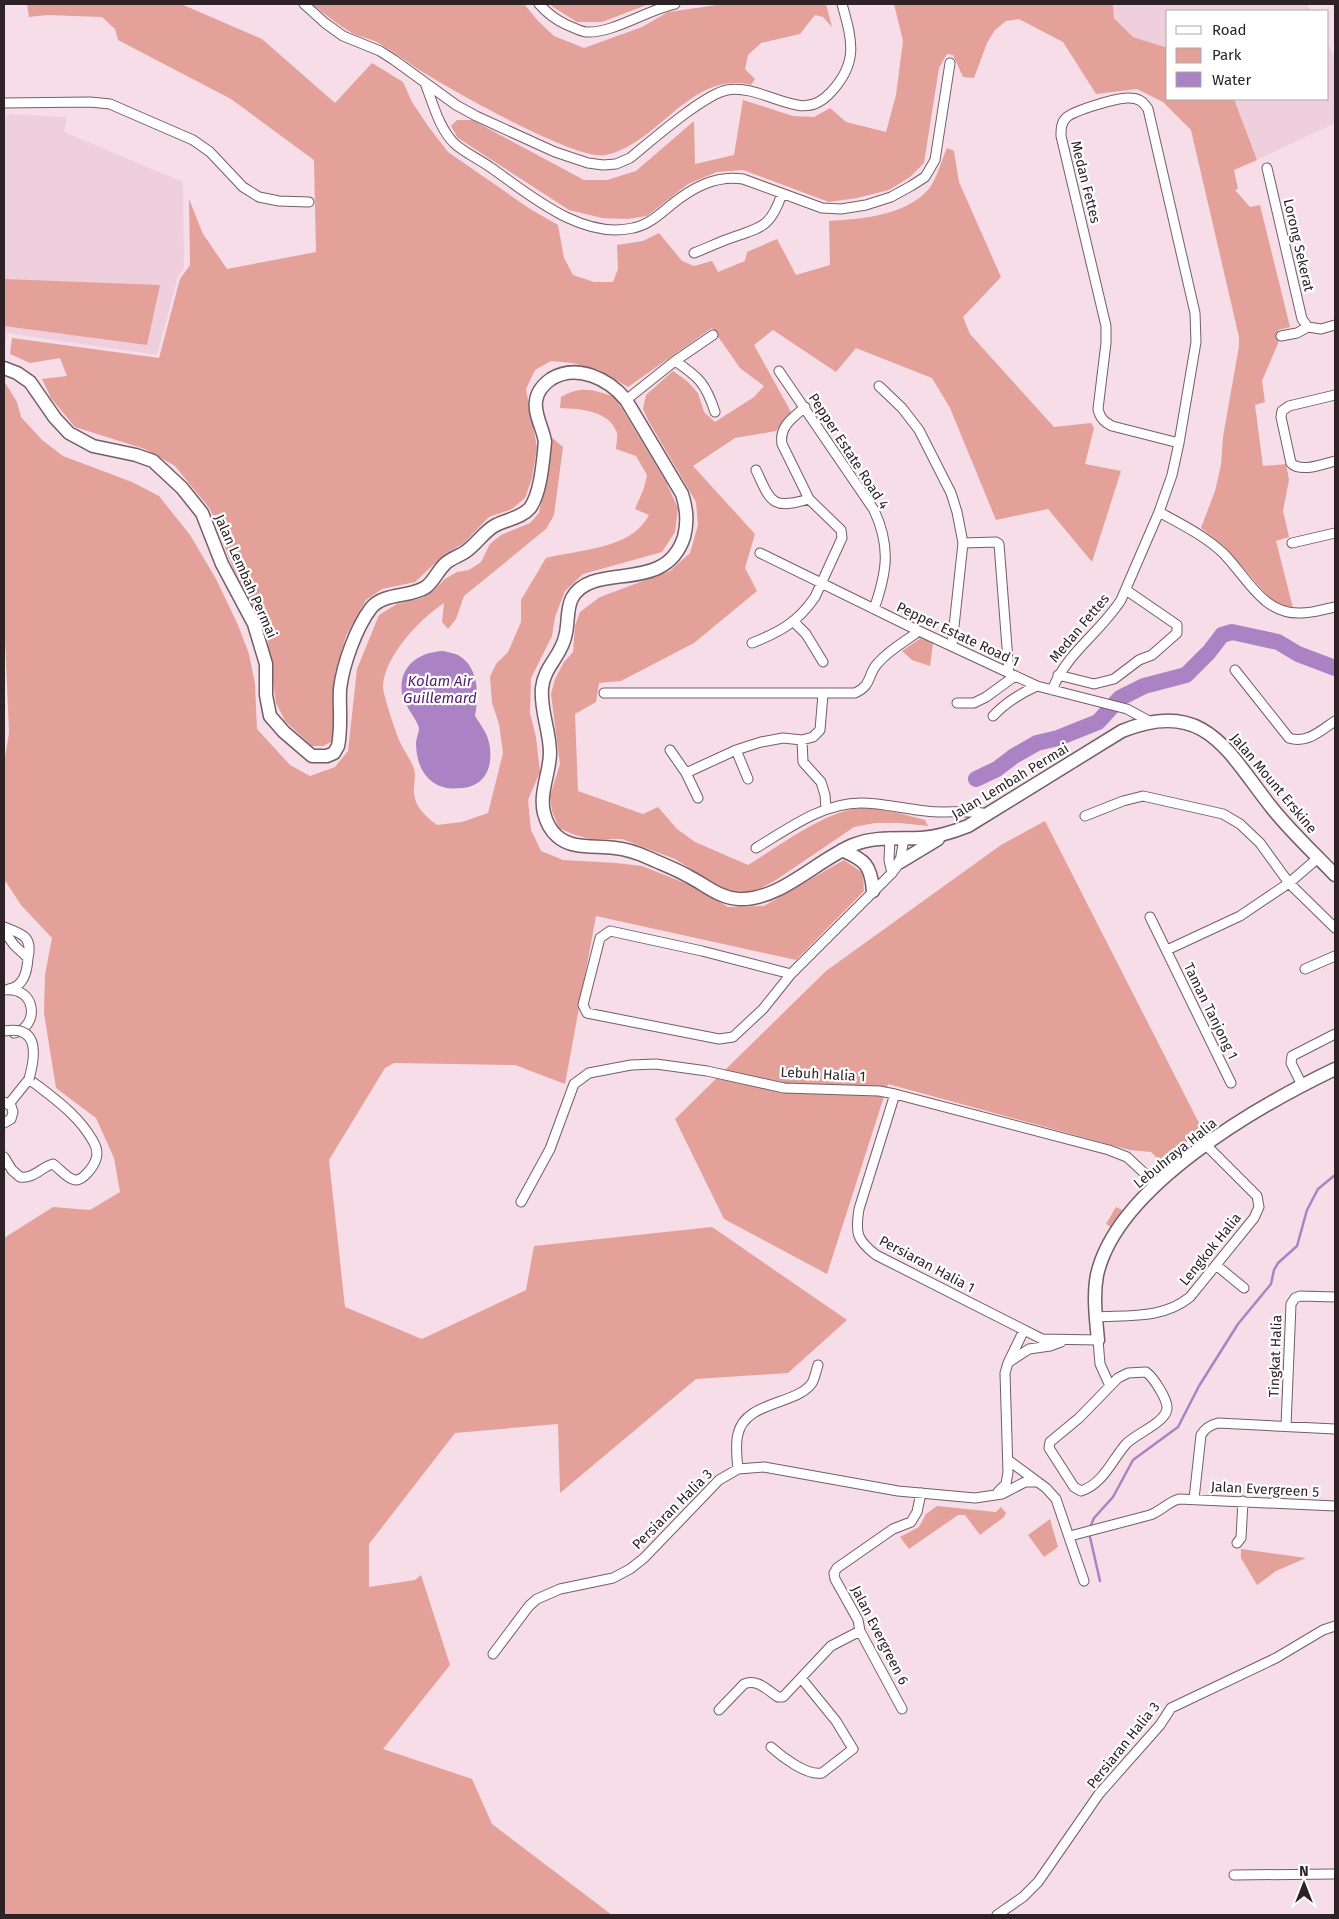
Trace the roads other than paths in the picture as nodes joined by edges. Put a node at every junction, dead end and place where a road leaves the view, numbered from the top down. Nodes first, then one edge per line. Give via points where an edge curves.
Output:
1 (304, 4) edge
2 (539, 4) edge
3 (675, 4) edge
4 (842, 4) edge
5 (950, 63) dead end
6 (425, 83) junction
7 (4, 103) edge
8 (1267, 168) dead end
9 (782, 194) junction
10 (308, 202) dead end
11 (694, 253) dead end
12 (1335, 325) edge
13 (1308, 327) junction
14 (713, 335) dead end
15 (1281, 336) dead end
16 (675, 361) junction
17 (4, 368) edge
18 (780, 371) dead end
19 (879, 386) dead end
20 (1335, 395) edge
21 (626, 400) junction
22 (805, 407) junction
23 (715, 412) dead end
24 (1179, 443) junction
25 (1335, 461) edge
26 (756, 470) dead end
27 (809, 499) junction
28 (1159, 512) junction
29 (1335, 533) edge
30 (1292, 543) dead end
31 (963, 544) junction
32 (760, 553) dead end
33 (821, 583) junction
34 (1126, 590) junction
35 (1335, 608) edge
36 (874, 609) junction
37 (794, 622) junction
38 (919, 631) junction
39 (752, 643) dead end
40 (952, 645) junction
41 (823, 662) dead end
42 (1234, 670) dead end
43 (1012, 674) junction
44 (1058, 675) junction
45 (1037, 686) junction
46 (1052, 690) junction
47 (604, 693) dead end
48 (823, 694) junction
49 (957, 703) dead end
50 (993, 716) dead end
51 (1335, 721) edge
52 (1151, 722) junction
53 (802, 740) junction
54 (670, 750) dead end
55 (736, 750) junction
56 (686, 773) junction
57 (748, 779) dead end
58 (698, 798) dead end
59 (826, 808) junction
60 (987, 814) junction
61 (1085, 816) dead end
62 (947, 834) junction
63 (890, 837) junction
64 (904, 838) junction
65 (756, 848) dead end
66 (842, 850) junction
67 (1318, 858) junction
68 (900, 862) junction
69 (892, 873) junction
70 (1335, 875) edge
71 (1289, 883) junction
72 (873, 892) junction
73 (1150, 917) dead end
74 (1335, 928) edge
75 (4, 929) edge
76 (1167, 950) junction
77 (1335, 956) edge
78 (1305, 969) dead end
79 (792, 974) junction
80 (4, 990) edge
81 (4, 1032) edge
82 (1335, 1034) edge
83 (1335, 1069) edge
84 (29, 1079) junction
85 (1231, 1084) dead end
86 (1302, 1085) junction
87 (895, 1094) junction
88 (6, 1103) edge
89 (4, 1123) edge
90 (1206, 1145) junction
91 (4, 1157) edge
92 (1156, 1184) junction
93 (521, 1202) dead end
94 (1216, 1265) junction
95 (1244, 1288) dead end
96 (1335, 1297) edge
97 (1096, 1317) junction
98 (1024, 1330) junction
99 (1069, 1340) junction
100 (1098, 1340) junction
101 (1008, 1363) junction
102 (818, 1365) dead end
103 (1110, 1386) junction
104 (1286, 1426) junction
105 (1335, 1428) edge
106 (1008, 1460) junction
107 (738, 1469) junction
108 (1038, 1482) junction
109 (921, 1493) junction
110 (992, 1496) junction
111 (1194, 1498) junction
112 (1242, 1501) junction
113 (1335, 1506) edge
114 (1070, 1536) junction
115 (1236, 1543) dead end
116 (1084, 1581) dead end
117 (1335, 1626) edge
118 (860, 1630) junction
119 (493, 1654) dead end
120 (801, 1678) junction
121 (902, 1709) dead end
122 (720, 1710) dead end
123 (771, 1747) dead end
124 (1335, 1874) edge
125 (1234, 1875) dead end
126 (997, 1915) edge

1 - 6 street via 343,36 387,56
2 - 3 street via 561,22 586,32 612,27
4 - 6 street via 850,38 850,61 845,76 826,98 808,106 798,106 746,90 726,90 704,100 630,158 616,164 588,164 555,152 456,105
5 - 9 street via 935,160 925,177 891,197 841,209 822,208
6 - 9 street via 444,128 455,144 547,207 574,221 614,230 632,228 651,222 698,187 729,177
7 - 10 street via 100,102 116,106 193,140 258,197 278,202
8 - 13 street, Lorong Sekerat via 1302,319
9 - 11 street via 768,222 760,229
12 - 13 street via 1321,329
13 - 15 street
14 - 16 street
16 - 21 street
16 - 23 street via 693,373 704,386
17 - 21 main road, Jalan Lembah Permai via 30,382 69,433 93,446 153,461 182,488 202,513 222,564 254,624 266,664 270,716 306,752 319,757 334,753 338,746 344,668 370,610 382,600 428,586 446,564 465,552 488,530 530,508 536,498 545,442 536,400 546,383 567,373 580,372 607,382
18 - 22 street, Pepper Estate Road 4
19 - 31 street via 919,430 951,493
20 - 25 street via 1289,406 1282,411 1281,417 1295,467
21 - 66 main road, Jalan Lembah Permai via 682,494 687,511 685,532 681,545 665,565 587,584 573,597 566,636 547,670 542,688 550,753 543,802 549,826 561,839 584,846 639,853 729,898 752,898 772,891
22 - 27 street via 781,435 782,444
22 - 36 street, Pepper Estate Road 4 via 874,510 881,527 886,569
24 - 24 street, Medan Fettes via 1196,342 1195,313 1148,109 1140,99 1127,97 1073,113 1062,123 1061,129 1104,309 1106,343 1098,409 1100,416 1112,426
24 - 28 street, Medan Fettes
26 - 27 street via 769,498 776,503
27 - 33 street via 841,530 842,538
28 - 34 street, Medan Fettes
28 - 35 street via 1212,544 1277,610 1301,613
29 - 30 street
31 - 40 street
31 - 43 street via 999,544
32 - 33 street, Pepper Estate Road 1
33 - 36 street, Pepper Estate Road 1
33 - 37 street via 809,606
34 - 44 street, Medan Fettes via 1114,610
34 - 44 street via 1178,625 1178,633 1152,656 1139,660 1114,679 1094,684
36 - 38 street, Pepper Estate Road 1
37 - 39 street
37 - 41 street via 806,634
38 - 40 street, Pepper Estate Road 1
38 - 48 street via 879,662 863,689 855,693
40 - 43 street, Pepper Estate Road 1
42 - 51 street via 1289,738 1298,741 1308,739
43 - 45 street, Pepper Estate Road 1
43 - 49 street via 974,703
44 - 46 street, Medan Fettes
45 - 46 street, Pepper Estate Road 1
45 - 50 street via 1015,696
46 - 52 street, Pepper Estate Road 1 via 1127,709
47 - 48 street
48 - 53 street via 820,730 813,737
52 - 60 main road, Jalan Lembah Permai via 1135,725 1116,735
52 - 67 main road, Jalan Mount Erskine via 1184,723 1217,739 1237,760 1273,810
53 - 55 street via 761,742
53 - 59 street via 803,762 821,782
54 - 56 street
55 - 56 street
55 - 57 street
56 - 58 street
59 - 60 street via 860,803 927,812 974,811
59 - 65 street
60 - 62 main road, Jalan Lembah Permai
61 - 71 street via 1123,800 1143,796 1223,814 1240,824 1260,843
62 - 64 main road, Jalan Lembah Permai
62 - 68 main road
63 - 64 main road, Jalan Lembah Permai
63 - 66 main road, Jalan Lembah Permai via 865,841
63 - 69 street
64 - 68 street
66 - 72 main road via 869,868
67 - 70 main road, Jalan Mount Erskine
67 - 71 street
68 - 69 street
69 - 72 street
71 - 74 street
71 - 76 street via 1240,916
72 - 79 street
73 - 76 street, Taman Tanjong 1
75 - 80 street via 23,934 30,949 26,973 20,984
76 - 85 street, Taman Tanjong 1
77 - 78 street
79 - 79 street via 763,1009 733,1037 719,1039 587,1013 582,1005 600,938 610,931
80 - 81 street via 18,990 26,995 32,1006 24,1030
81 - 84 street, bridge via 16,1029 29,1036 33,1053
82 - 86 street via 1292,1056 1291,1063
83 - 86 main road, Lebuhraya Halia
84 - 88 street
84 - 91 street via 75,1116 97,1150 96,1159 80,1179 75,1180 53,1164 32,1176 20,1177
86 - 90 main road, Lebuhraya Halia
87 - 92 street, Lebuh Halia 1 via 1109,1150 1128,1157
87 - 93 street, Lebuh Halia 1 via 784,1088 707,1071 656,1064 589,1073 574,1084 550,1149
87 - 98 street, Persiaran Halia 1 via 859,1209 858,1235 862,1244 876,1255
88 - 89 street via 13,1116
90 - 92 main road, Lebuhraya Halia
90 - 94 street, Lengkok Halia via 1254,1192 1259,1202 1254,1218
92 - 97 main road, Lebuhraya Halia via 1126,1218 1108,1246 1097,1276
94 - 95 street
94 - 97 street, Lengkok Halia via 1190,1297 1172,1309
96 - 104 street, Tingkat Halia via 1300,1296 1291,1304
97 - 100 main road, Lebuhraya Halia
98 - 99 street, Persiaran Halia 1 via 1042,1339
98 - 101 street
99 - 100 street, Persiaran Halia 1
99 - 101 street via 1029,1349
100 - 103 street via 1100,1364
101 - 106 street via 1004,1379
102 - 107 street via 809,1387 745,1420 737,1439
103 - 103 street via 1049,1445 1074,1487 1081,1491 1098,1481 1127,1443 1154,1425 1167,1408 1160,1390 1146,1372 1128,1374
104 - 105 street
104 - 111 street via 1218,1423 1206,1427 1201,1435
106 - 108 street
106 - 110 street via 1006,1484
107 - 109 street, Persiaran Halia 3 via 764,1467
107 - 119 street, Persiaran Halia 3 via 720,1480 630,1569 613,1578 560,1589 537,1599
108 - 110 street via 1025,1482
108 - 114 street via 1056,1499
109 - 110 street, Persiaran Halia 3 via 975,1498
109 - 118 street, Jalan Evergreen 6 via 911,1522 893,1530 834,1573
111 - 112 street, Jalan Evergreen 5
111 - 114 street via 1175,1500 1155,1513
112 - 113 street, Jalan Evergreen 5
112 - 115 street via 1241,1538
114 - 116 street
117 - 126 street, Persiaran Halia 3 via 1171,1708 1099,1794 1038,1882
118 - 120 street via 830,1646
118 - 121 street, Jalan Evergreen 6
120 - 122 street via 781,1698 759,1684 748,1682
120 - 123 street via 853,1749 817,1774
124 - 125 street

